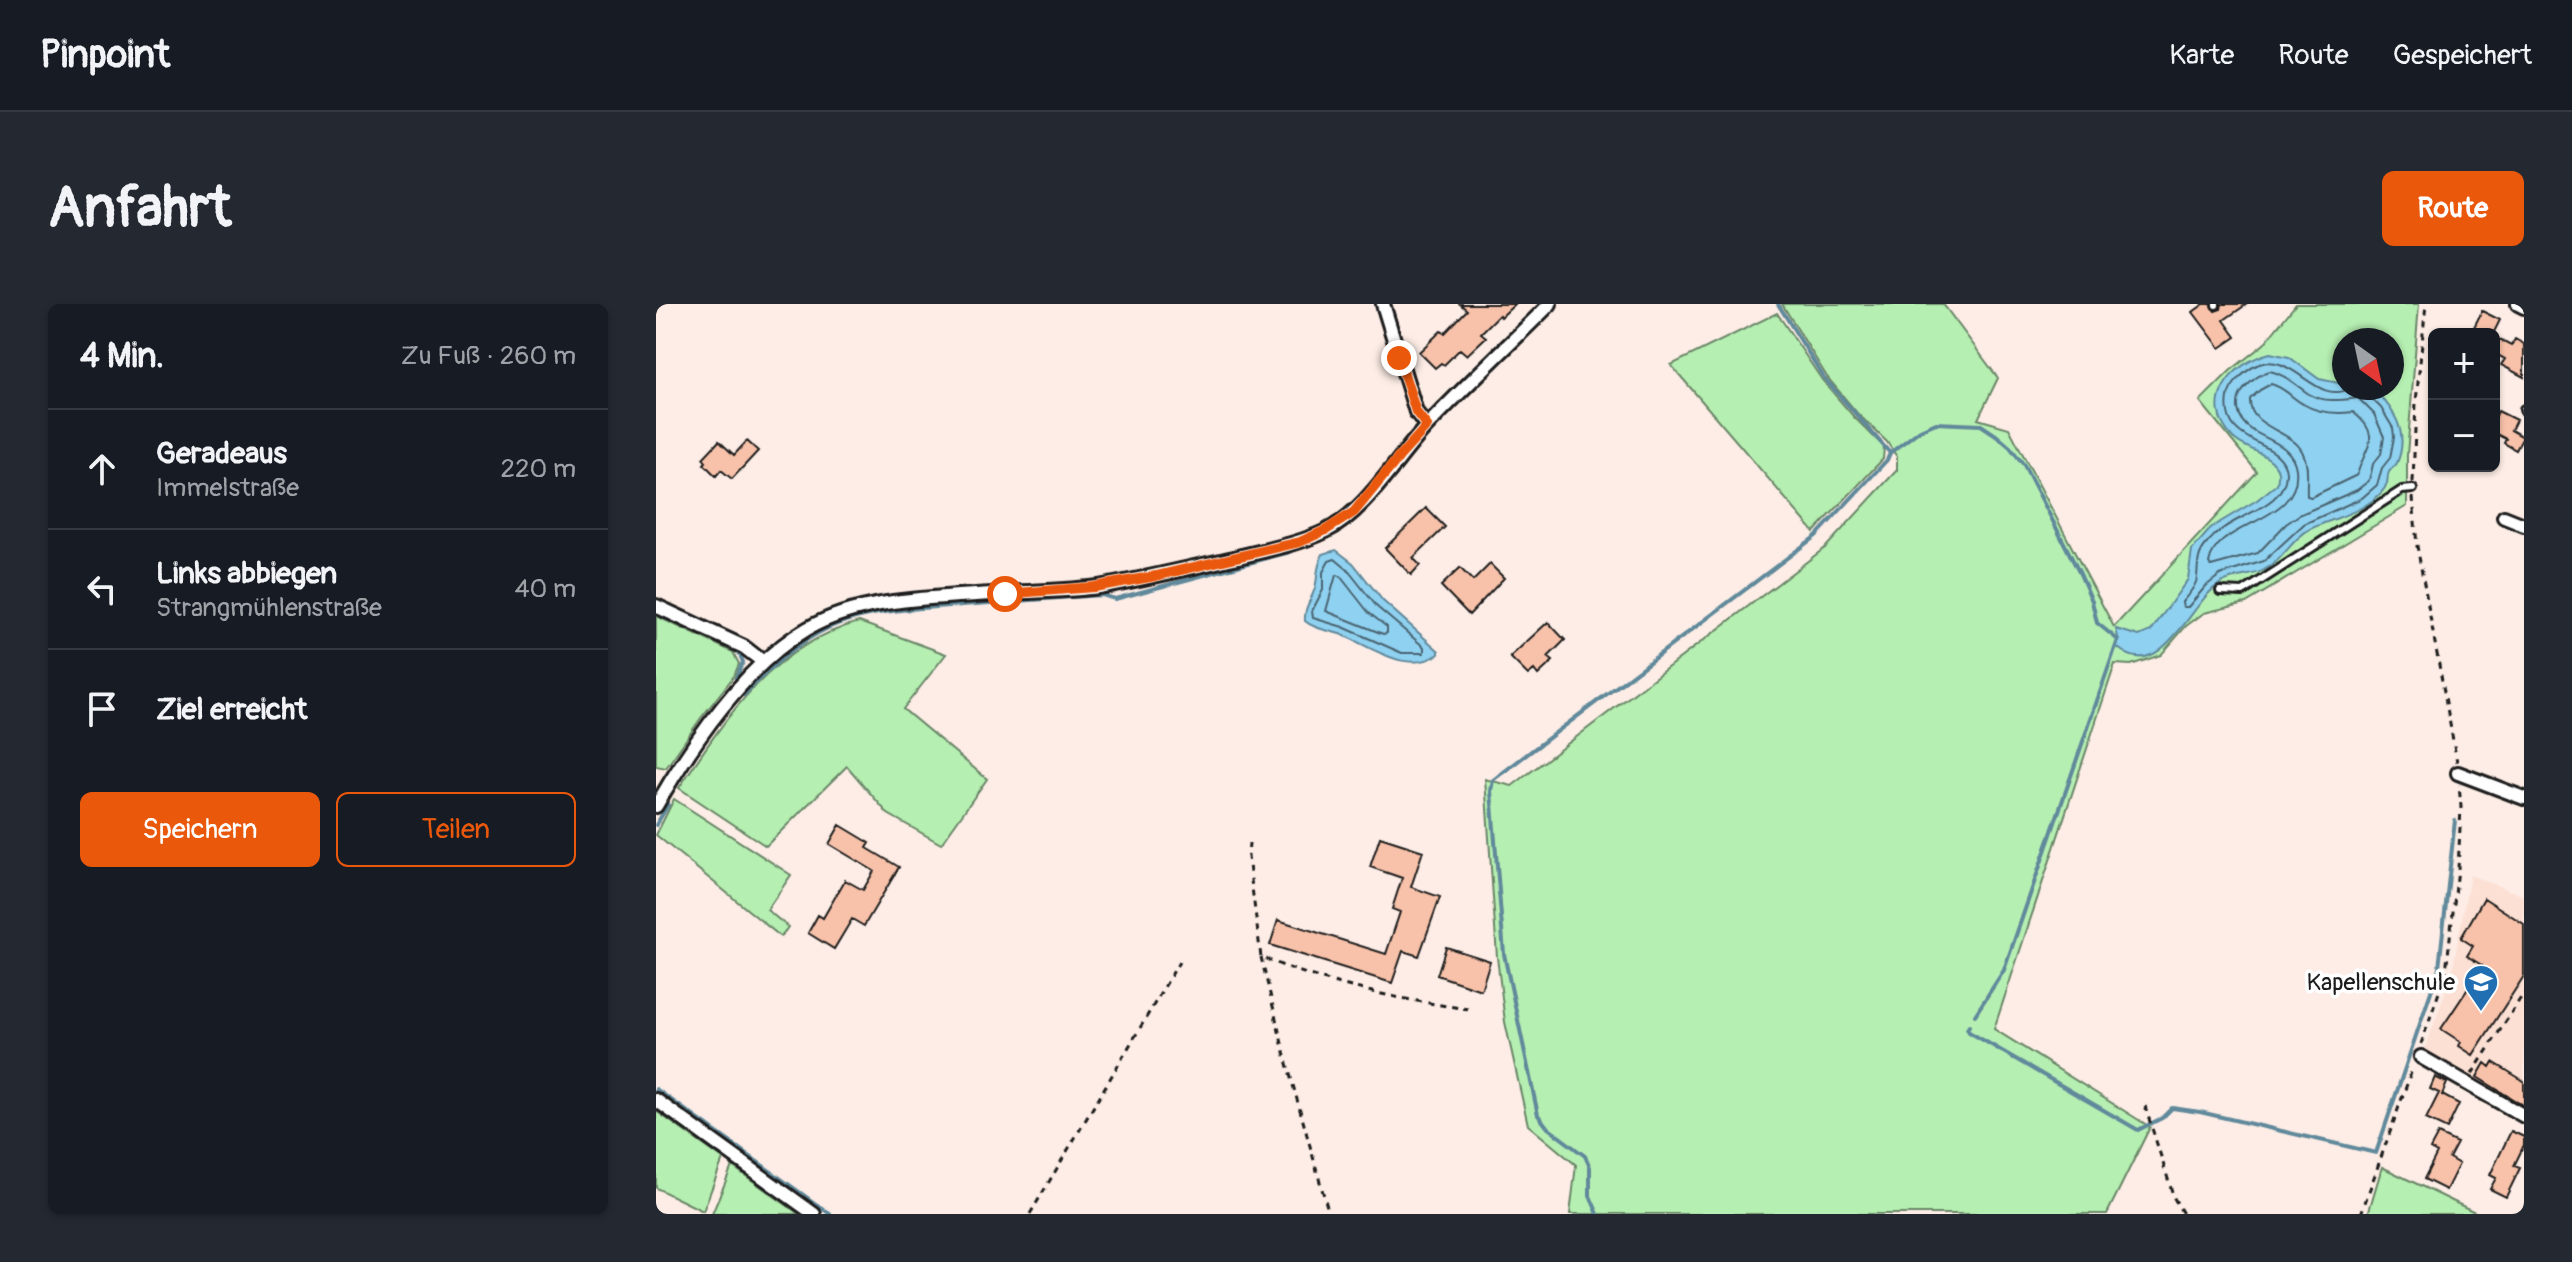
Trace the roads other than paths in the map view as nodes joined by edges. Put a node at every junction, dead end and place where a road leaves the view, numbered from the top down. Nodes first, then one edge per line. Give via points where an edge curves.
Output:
1 (1383, 304) edge
2 (1550, 304) edge
3 (2518, 304) edge
4 (2524, 307) edge
5 (1427, 426) junction
6 (2413, 489) road end
7 (2504, 517) dead end
8 (2524, 525) edge
9 (2220, 591) dead end
10 (656, 606) edge
11 (762, 661) junction
12 (2458, 773) road end
13 (2524, 798) edge
14 (656, 806) edge
15 (2421, 1057) dead end
16 (656, 1100) edge
17 (2524, 1116) edge
18 (814, 1214) edge

1 - 5 street via 1416,412
2 - 5 street
3 - 4 street
5 - 11 street via 1354,512 1300,542 1094,587 915,600 854,610 806,629
6 - 9 lane via 2402,490 2243,592
7 - 8 street
10 - 11 street via 744,647
11 - 14 street via 710,724
12 - 13 street
15 - 17 street
16 - 18 street

